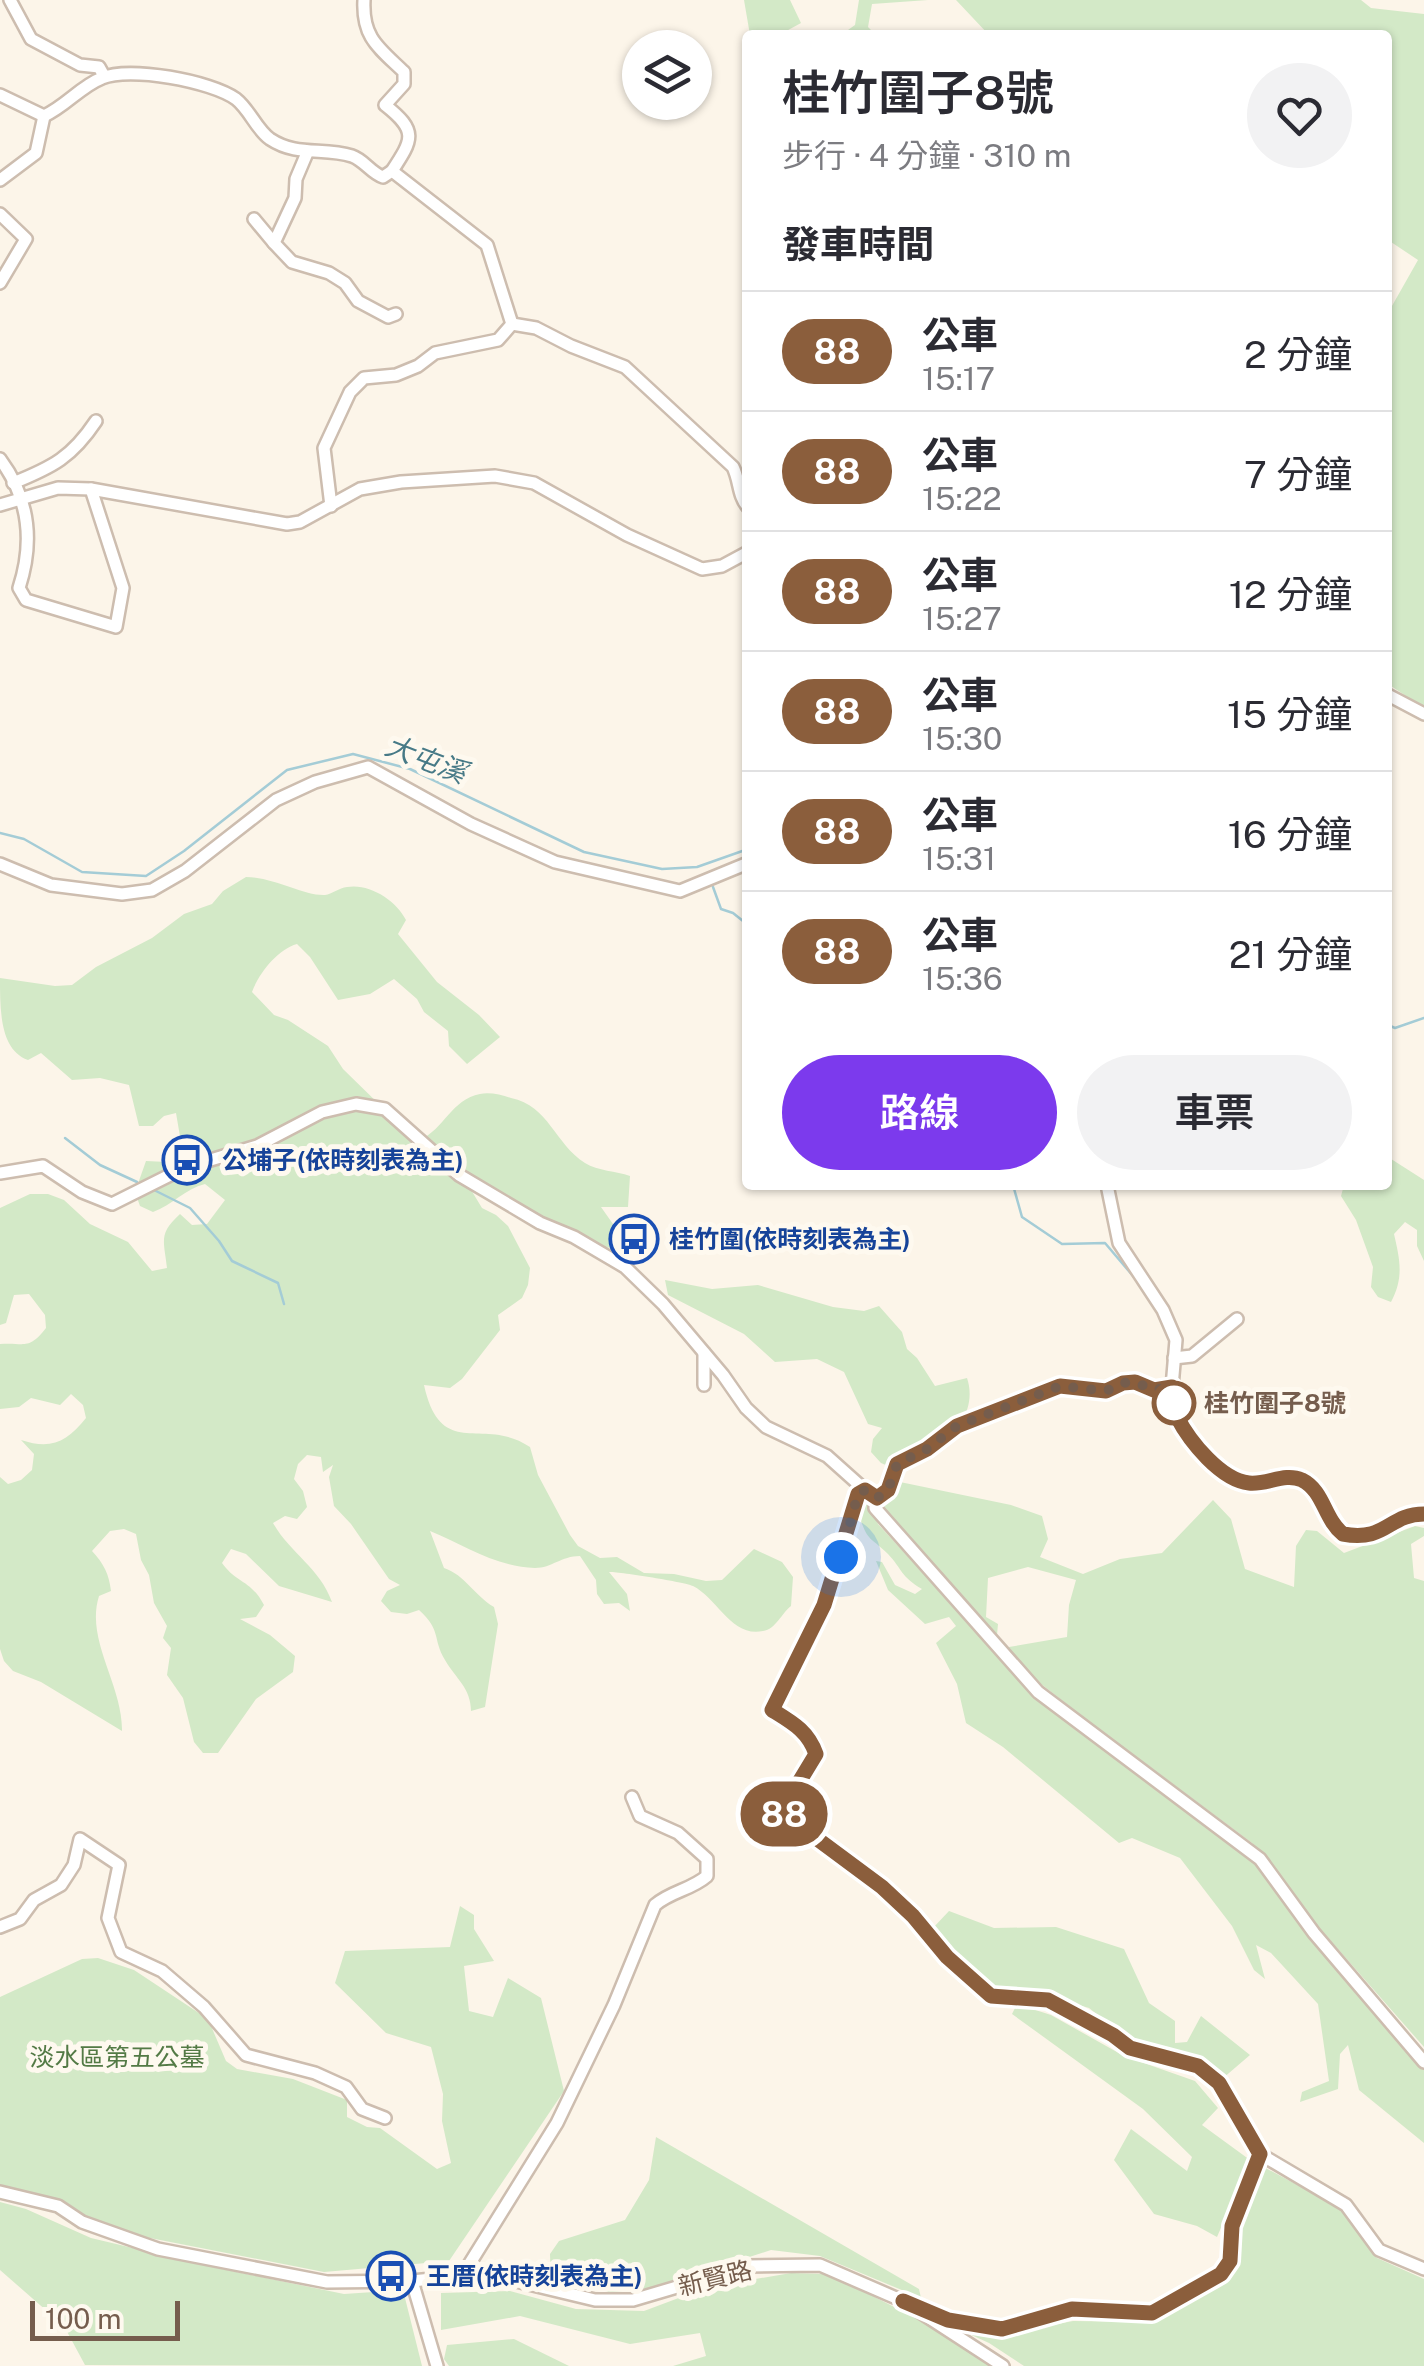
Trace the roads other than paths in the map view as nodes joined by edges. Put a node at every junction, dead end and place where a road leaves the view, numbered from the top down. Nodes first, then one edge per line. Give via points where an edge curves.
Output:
1 (10, 0) edge
2 (364, 0) edge
3 (104, 76) junction
4 (0, 95) edge
5 (44, 116) junction
6 (307, 154) junction
7 (392, 172) junction
8 (0, 180) edge
9 (0, 214) edge
10 (254, 218) dead end
11 (274, 243) junction
12 (0, 282) edge
13 (396, 314) dead end
14 (512, 324) junction
15 (96, 421) dead end
16 (0, 459) edge
17 (14, 483) junction
18 (92, 489) junction
19 (22, 500) junction
20 (742, 501) edge
21 (0, 505) edge
22 (331, 506) junction
23 (742, 555) edge
24 (1392, 697) edge
25 (1424, 714) edge
26 (0, 864) edge
27 (742, 865) edge
28 (0, 1172) edge
29 (1108, 1190) edge
30 (1237, 1318) dead end
31 (704, 1353) junction
32 (1174, 1358) junction
33 (704, 1385) dead end
34 (1172, 1387) junction
35 (865, 1490) junction
36 (877, 1498) junction
37 (1424, 1514) edge
38 (632, 1797) dead end
39 (0, 1927) edge
40 (1424, 2062) edge
41 (385, 2118) dead end
42 (1260, 2154) junction
43 (0, 2192) edge
44 (1424, 2269) edge
45 (462, 2276) junction
46 (412, 2281) junction
47 (903, 2301) junction
48 (437, 2366) edge
49 (1002, 2366) edge

1 - 3 street via 30,39 80,66 100,68
2 - 7 street via 363,22 372,41 404,72 404,84 384,105 410,135
3 - 5 street
3 - 6 street via 123,72 232,96 267,137
4 - 5 street
5 - 8 street via 36,153
6 - 7 street via 335,153 383,177
6 - 11 street
7 - 14 street via 487,245
9 - 12 street via 26,239
10 - 11 street
11 - 13 street via 292,262 345,283 358,301 388,317
14 - 20 street via 626,367 733,467
14 - 22 street via 498,340 435,353 396,374 364,378 350,392 324,448
15 - 17 street via 80,446 54,466
16 - 17 street
17 - 19 street
18 - 19 street via 58,488
18 - 19 street via 123,588 116,627 26,600 19,588 29,538
18 - 22 street via 287,524
19 - 21 street
22 - 23 street via 374,486 494,476 534,483 702,568
24 - 25 street
26 - 27 street via 52,886 122,894 152,890 276,800 368,767 555,862 680,890
28 - 31 street via 43,1166 112,1204 184,1168 257,1146 322,1112 356,1104 385,1109 459,1176 624,1267
29 - 32 street via 1119,1243 1162,1310 1176,1340
30 - 32 street via 1192,1356
31 - 33 street
31 - 35 street via 766,1428 827,1456
32 - 34 street
34 - 36 street via 1060,1386 957,1426 897,1464 888,1490
34 - 37 street via 1176,1415 1235,1481 1301,1479 1336,1528 1363,1538
35 - 36 street
35 - 42 street via 854,1504 824,1605 772,1710 797,1725 816,1754 781,1812 882,1887 991,1996 1048,2000 1130,2048 1198,2066 1219,2083
36 - 40 street via 875,1508 1038,1692 1260,1859
38 - 45 street via 640,1816 678,1832 707,1858 707,1876 656,1905 557,2123
39 - 41 street via 61,1885 80,1839 120,1865 108,1918 120,1952 162,1971 246,2054 346,2087 362,2109
42 - 44 street via 1346,2206 1379,2250
42 - 47 street via 1232,2226 1230,2261 1221,2274 1152,2313 1072,2309 1002,2329 948,2320
43 - 46 street, 新賢路 via 58,2206 82,2222 158,2249 327,2282
45 - 46 street, 新賢路
45 - 47 street, 新賢路 via 512,2280 594,2300 633,2300 748,2266 820,2265
46 - 48 street
47 - 49 street, 新賢路

